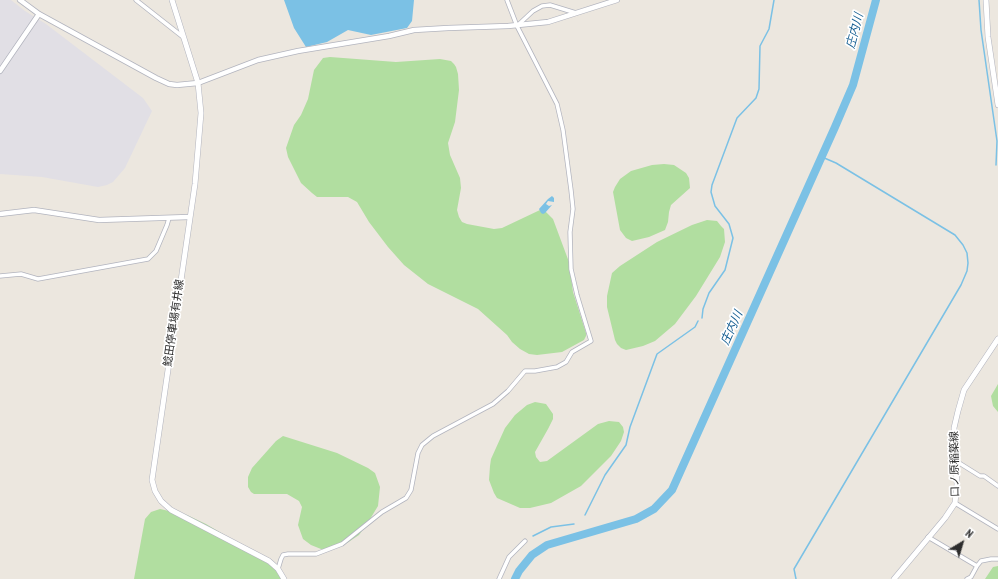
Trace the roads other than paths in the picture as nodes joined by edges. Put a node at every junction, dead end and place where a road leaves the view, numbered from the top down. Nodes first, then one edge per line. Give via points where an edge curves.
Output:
1 (20, 0) edge
2 (136, 0) edge
3 (172, 0) edge
4 (507, 0) edge
5 (617, 0) edge
6 (986, 0) edge
7 (577, 13) junction
8 (38, 14) junction
9 (517, 26) junction
10 (184, 37) junction
11 (0, 71) edge
12 (198, 83) junction
13 (998, 105) edge
14 (0, 214) edge
15 (190, 217) junction
16 (169, 218) junction
17 (0, 276) edge
18 (998, 339) edge
19 (956, 461) junction
20 (998, 486) edge
21 (955, 503) junction
22 (998, 529) edge
23 (928, 537) junction
24 (525, 541) dead end
25 (998, 560) edge
26 (976, 566) junction
27 (278, 569) junction
28 (970, 578) edge
29 (284, 579) edge
30 (499, 579) edge
31 (894, 579) edge

1 - 8 street
2 - 10 street
3 - 10 main road, 鯰田停車場有井線
4 - 9 street
5 - 7 street
6 - 13 main road via 988,37
7 - 9 street via 548,22
7 - 9 street via 550,5 542,6
8 - 11 street
8 - 12 street via 162,82 178,86
9 - 12 street via 414,30 258,60
9 - 27 street via 557,104 563,130 573,209 570,232 571,269 591,341 572,352 566,362 557,367 525,370 508,391 493,404 433,436 422,445 411,490 406,498 382,512 342,544 316,554 288,554 281,559
10 - 12 main road, 鯰田停車場有井線
12 - 15 main road, 鯰田停車場有井線 via 200,136
14 - 16 street via 34,210 99,220
15 - 16 street
15 - 27 main road, 鯰田停車場有井線 via 155,456 153,486 161,501 171,510 269,561
16 - 17 street via 156,250 148,259 38,279 21,274
18 - 19 main road, 口ノ原稲築線 via 964,390 960,401 954,428
19 - 20 street
19 - 21 main road, 口ノ原稲築線
21 - 22 street
21 - 23 main road, 口ノ原稲築線
23 - 26 street
23 - 31 main road, 口ノ原稲築線
24 - 30 street via 509,557
25 - 26 street via 985,559
26 - 28 street
27 - 29 main road, 鯰田停車場有井線

